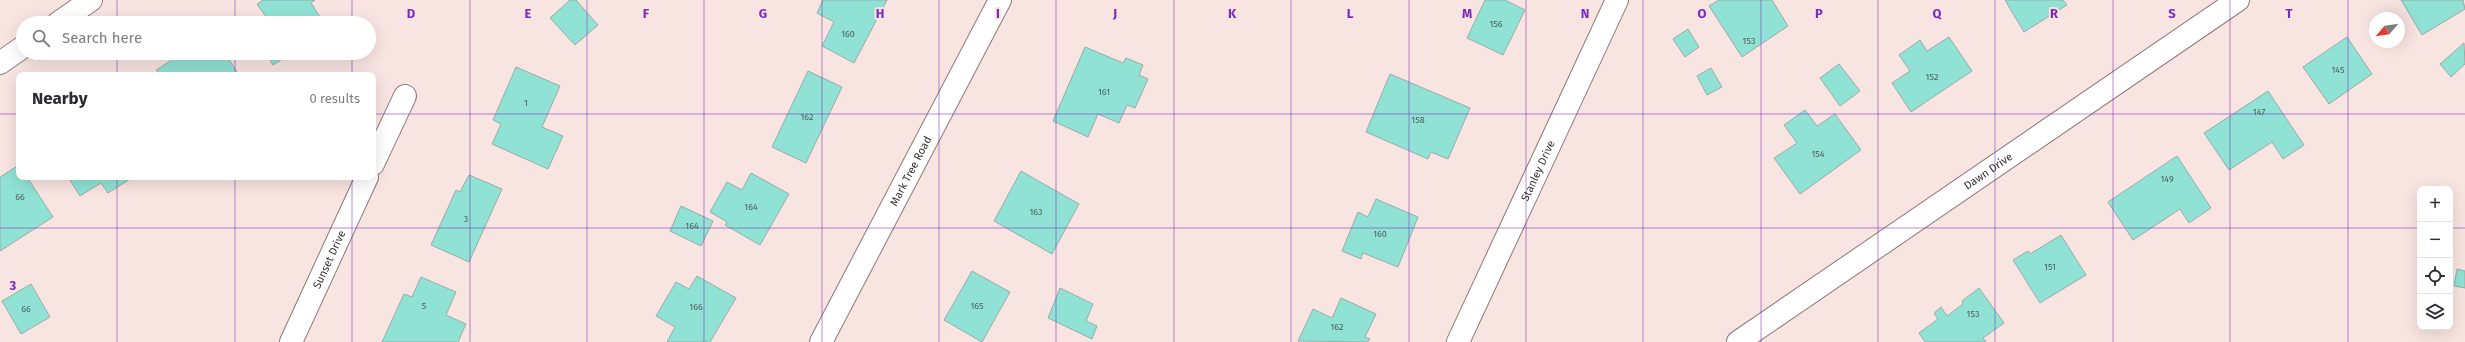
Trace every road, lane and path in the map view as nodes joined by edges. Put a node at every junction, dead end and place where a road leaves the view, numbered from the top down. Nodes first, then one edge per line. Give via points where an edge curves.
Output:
1 (91, 0) edge
2 (1000, 0) edge
3 (1617, 0) edge
4 (2238, 0) edge
5 (68, 16) edge
6 (16, 52) edge
7 (0, 63) edge
8 (405, 96) dead end
9 (376, 158) edge
10 (366, 180) edge
11 (291, 342) edge
12 (821, 342) edge
13 (1458, 342) edge
14 (1738, 342) edge

1 - 5 street
2 - 12 street, Mark Tree Road
3 - 13 street, Stanley Drive
4 - 14 street, Dawn Drive
6 - 7 street
8 - 9 street
10 - 11 street, Sunset Drive

